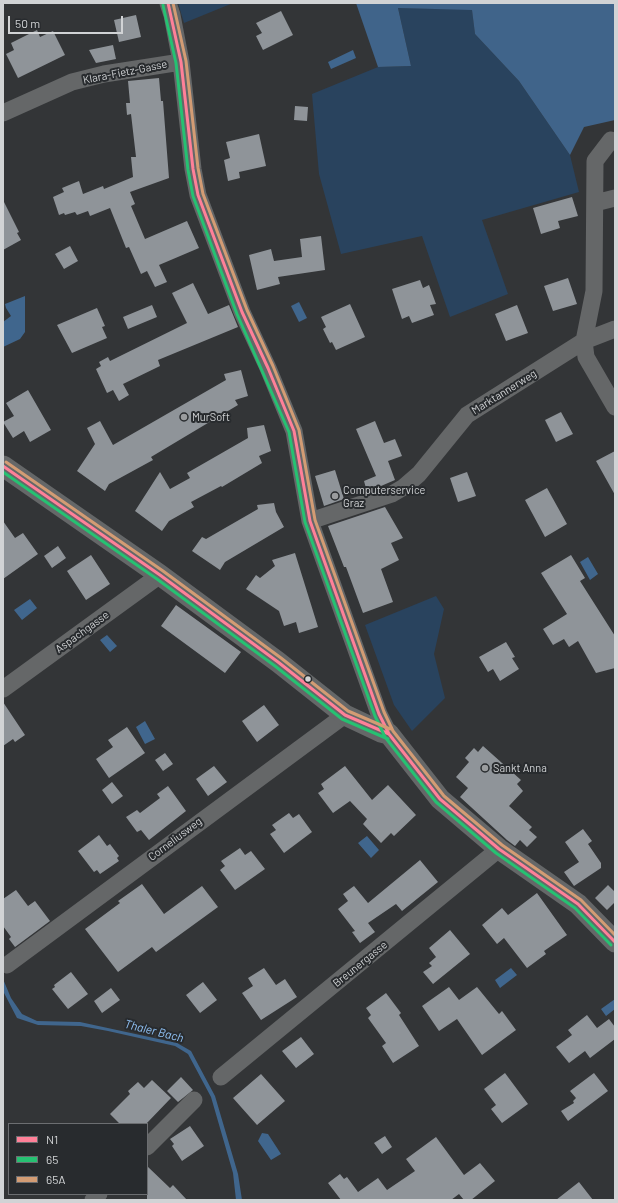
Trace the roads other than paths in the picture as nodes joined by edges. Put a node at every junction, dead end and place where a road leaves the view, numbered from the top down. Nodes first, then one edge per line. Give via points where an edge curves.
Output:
1 (168, 3) edge
2 (181, 62) junction
3 (3, 113) edge
4 (611, 140) dead end
5 (615, 198) edge
6 (595, 203) junction
7 (615, 329) edge
8 (584, 341) junction
9 (615, 407) edge
10 (3, 466) edge
11 (310, 521) junction
12 (160, 575) junction
13 (3, 689) edge
14 (345, 715) junction
15 (389, 734) junction
16 (499, 849) junction
17 (615, 942) edge
18 (7, 965) dead end
19 (221, 1077) dead end
20 (194, 1100) dead end
21 (148, 1146) edge

1 - 2 street
2 - 3 street, Klara-Fietz-Gasse via 111,72 72,82
2 - 11 street via 198,195 242,312 294,431
4 - 6 street via 595,161
5 - 6 street
6 - 8 street via 594,291
7 - 8 street, Marktannerweg
8 - 9 street via 586,357
8 - 11 street, Marktannerweg via 467,415 419,474 404,487 392,494
10 - 12 street
11 - 15 street via 379,714
12 - 13 street, Aspachgasse
12 - 14 street
14 - 15 street
14 - 18 street, Corneliusweg
15 - 16 street via 440,799
16 - 17 street via 578,904
16 - 19 street, Breunergasse
20 - 21 street

